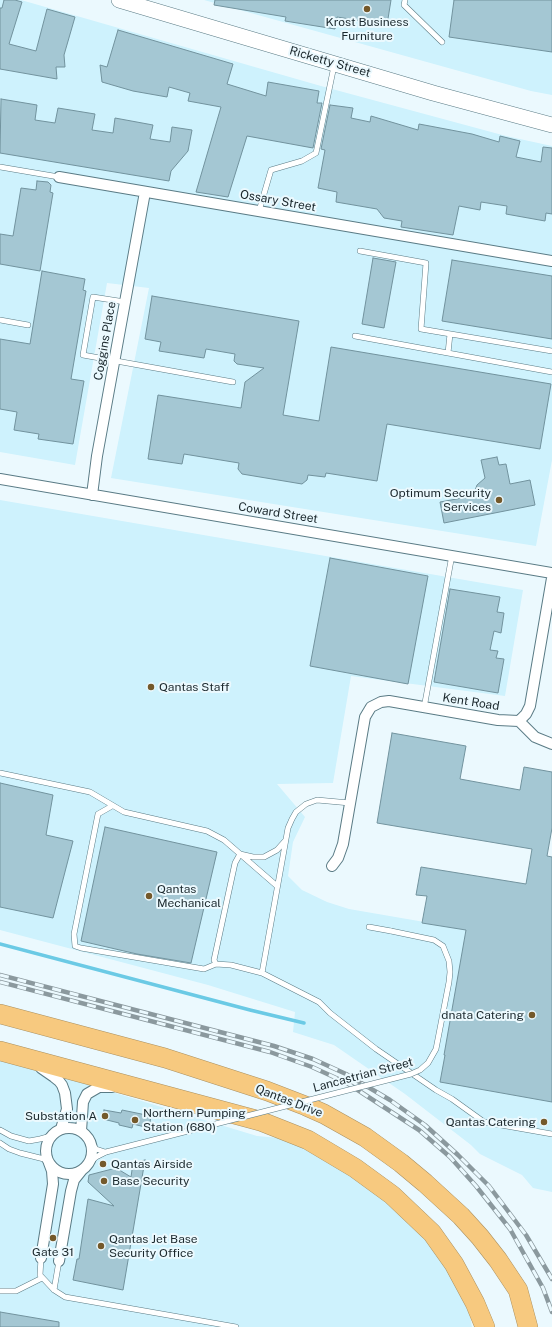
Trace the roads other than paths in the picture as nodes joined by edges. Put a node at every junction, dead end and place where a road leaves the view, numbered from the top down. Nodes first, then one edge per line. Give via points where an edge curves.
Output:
1 (119, 0) edge
2 (405, 0) edge
3 (442, 42) dead end
4 (334, 63) junction
5 (548, 121) edge
6 (0, 167) edge
7 (59, 177) joint
8 (145, 192) junction
9 (259, 211) junction
10 (360, 251) dead end
11 (552, 261) edge
12 (125, 302) junction
13 (0, 320) edge
14 (28, 325) dead end
15 (450, 334) junction
16 (355, 336) dead end
17 (552, 351) edge
18 (448, 353) junction
19 (115, 360) junction
20 (552, 372) edge
21 (233, 382) dead end
22 (0, 479) edge
23 (92, 495) junction
24 (452, 556) junction
25 (552, 572) edge
26 (552, 578) edge
27 (424, 708) junction
28 (519, 721) junction
29 (552, 744) edge
30 (0, 773) edge
31 (350, 803) junction
32 (112, 806) junction
33 (286, 840) junction
34 (240, 854) junction
35 (332, 866) dead end
36 (277, 886) junction
37 (368, 927) dead end
38 (216, 964) junction
39 (262, 973) junction
40 (0, 1014) edge
41 (5, 1052) edge
42 (142, 1089) junction
43 (61, 1129) junction
44 (0, 1130) edge
45 (81, 1130) junction
46 (552, 1134) edge
47 (51, 1136) junction
48 (90, 1142) junction
49 (0, 1143) edge
50 (106, 1152) junction
51 (48, 1162) junction
52 (85, 1167) junction
53 (42, 1253) junction
54 (59, 1256) junction
55 (42, 1278) junction
56 (54, 1290) junction
57 (0, 1291) edge
58 (236, 1327) edge
59 (485, 1327) edge
60 (528, 1327) edge

1 - 4 main road, Ricketty Street
2 - 3 lane via 404,5
4 - 5 main road, Ricketty Street via 433,92
4 - 9 lane via 316,153 302,161 271,170
6 - 7 lane, Ossary Street
7 - 8 street, Ossary Street
8 - 9 street, Ossary Street
8 - 12 street, Coggins Place
9 - 11 street, Ossary Street
10 - 15 lane via 426,263 421,328
12 - 19 street, Coggins Place
12 - 19 lane via 93,297 83,355
13 - 14 lane
15 - 17 lane
15 - 18 lane
16 - 18 lane
18 - 20 lane
19 - 21 lane
19 - 23 street, Coggins Place
22 - 23 street, Coward Street
23 - 24 street, Coward Street
24 - 25 street, Coward Street
24 - 27 lane
26 - 28 street via 530,706
27 - 28 street, Kent Road
27 - 31 street, Kent Road via 389,701 371,707 365,717
28 - 29 street via 535,737
30 - 32 lane via 90,792
31 - 33 lane via 317,800 306,804 296,812 288,828
31 - 35 street, Kent Road via 344,844
32 - 34 lane via 124,812 207,831 224,840
32 - 38 lane via 98,814 74,934 75,946 204,969
33 - 34 lane via 277,850 264,857
33 - 36 lane
34 - 36 lane
34 - 38 lane via 235,863 214,960
36 - 39 lane
37 - 50 lane, Lancastrian Street, bridge via 434,940 443,946 449,961 449,982 436,1050 420,1070
38 - 39 lane
39 - 46 lane via 319,1002 376,1049 484,1122
40 - 60 highway, Qantas Drive via 165,1058 267,1091 324,1114 401,1163 461,1216 498,1260 518,1290
41 - 42 highway
41 - 43 street via 46,1071 62,1085 67,1109
42 - 45 street via 99,1087 87,1094 83,1102
42 - 59 highway via 260,1121 308,1140 355,1168 392,1195 432,1233 454,1264
43 - 45 street
43 - 47 street
44 - 47 lane via 29,1141
45 - 48 street
47 - 51 street via 46,1145
48 - 50 lane via 94,1148
48 - 52 street via 92,1153
49 - 51 lane via 20,1154
50 - 52 lane, Lancastrian Street
51 - 52 street via 60,1172 68,1174
51 - 53 street via 53,1184
52 - 54 street via 72,1184
53 - 54 street
53 - 55 lane via 39,1271
54 - 56 lane
55 - 56 lane
55 - 57 lane via 16,1292
56 - 58 lane via 65,1297

